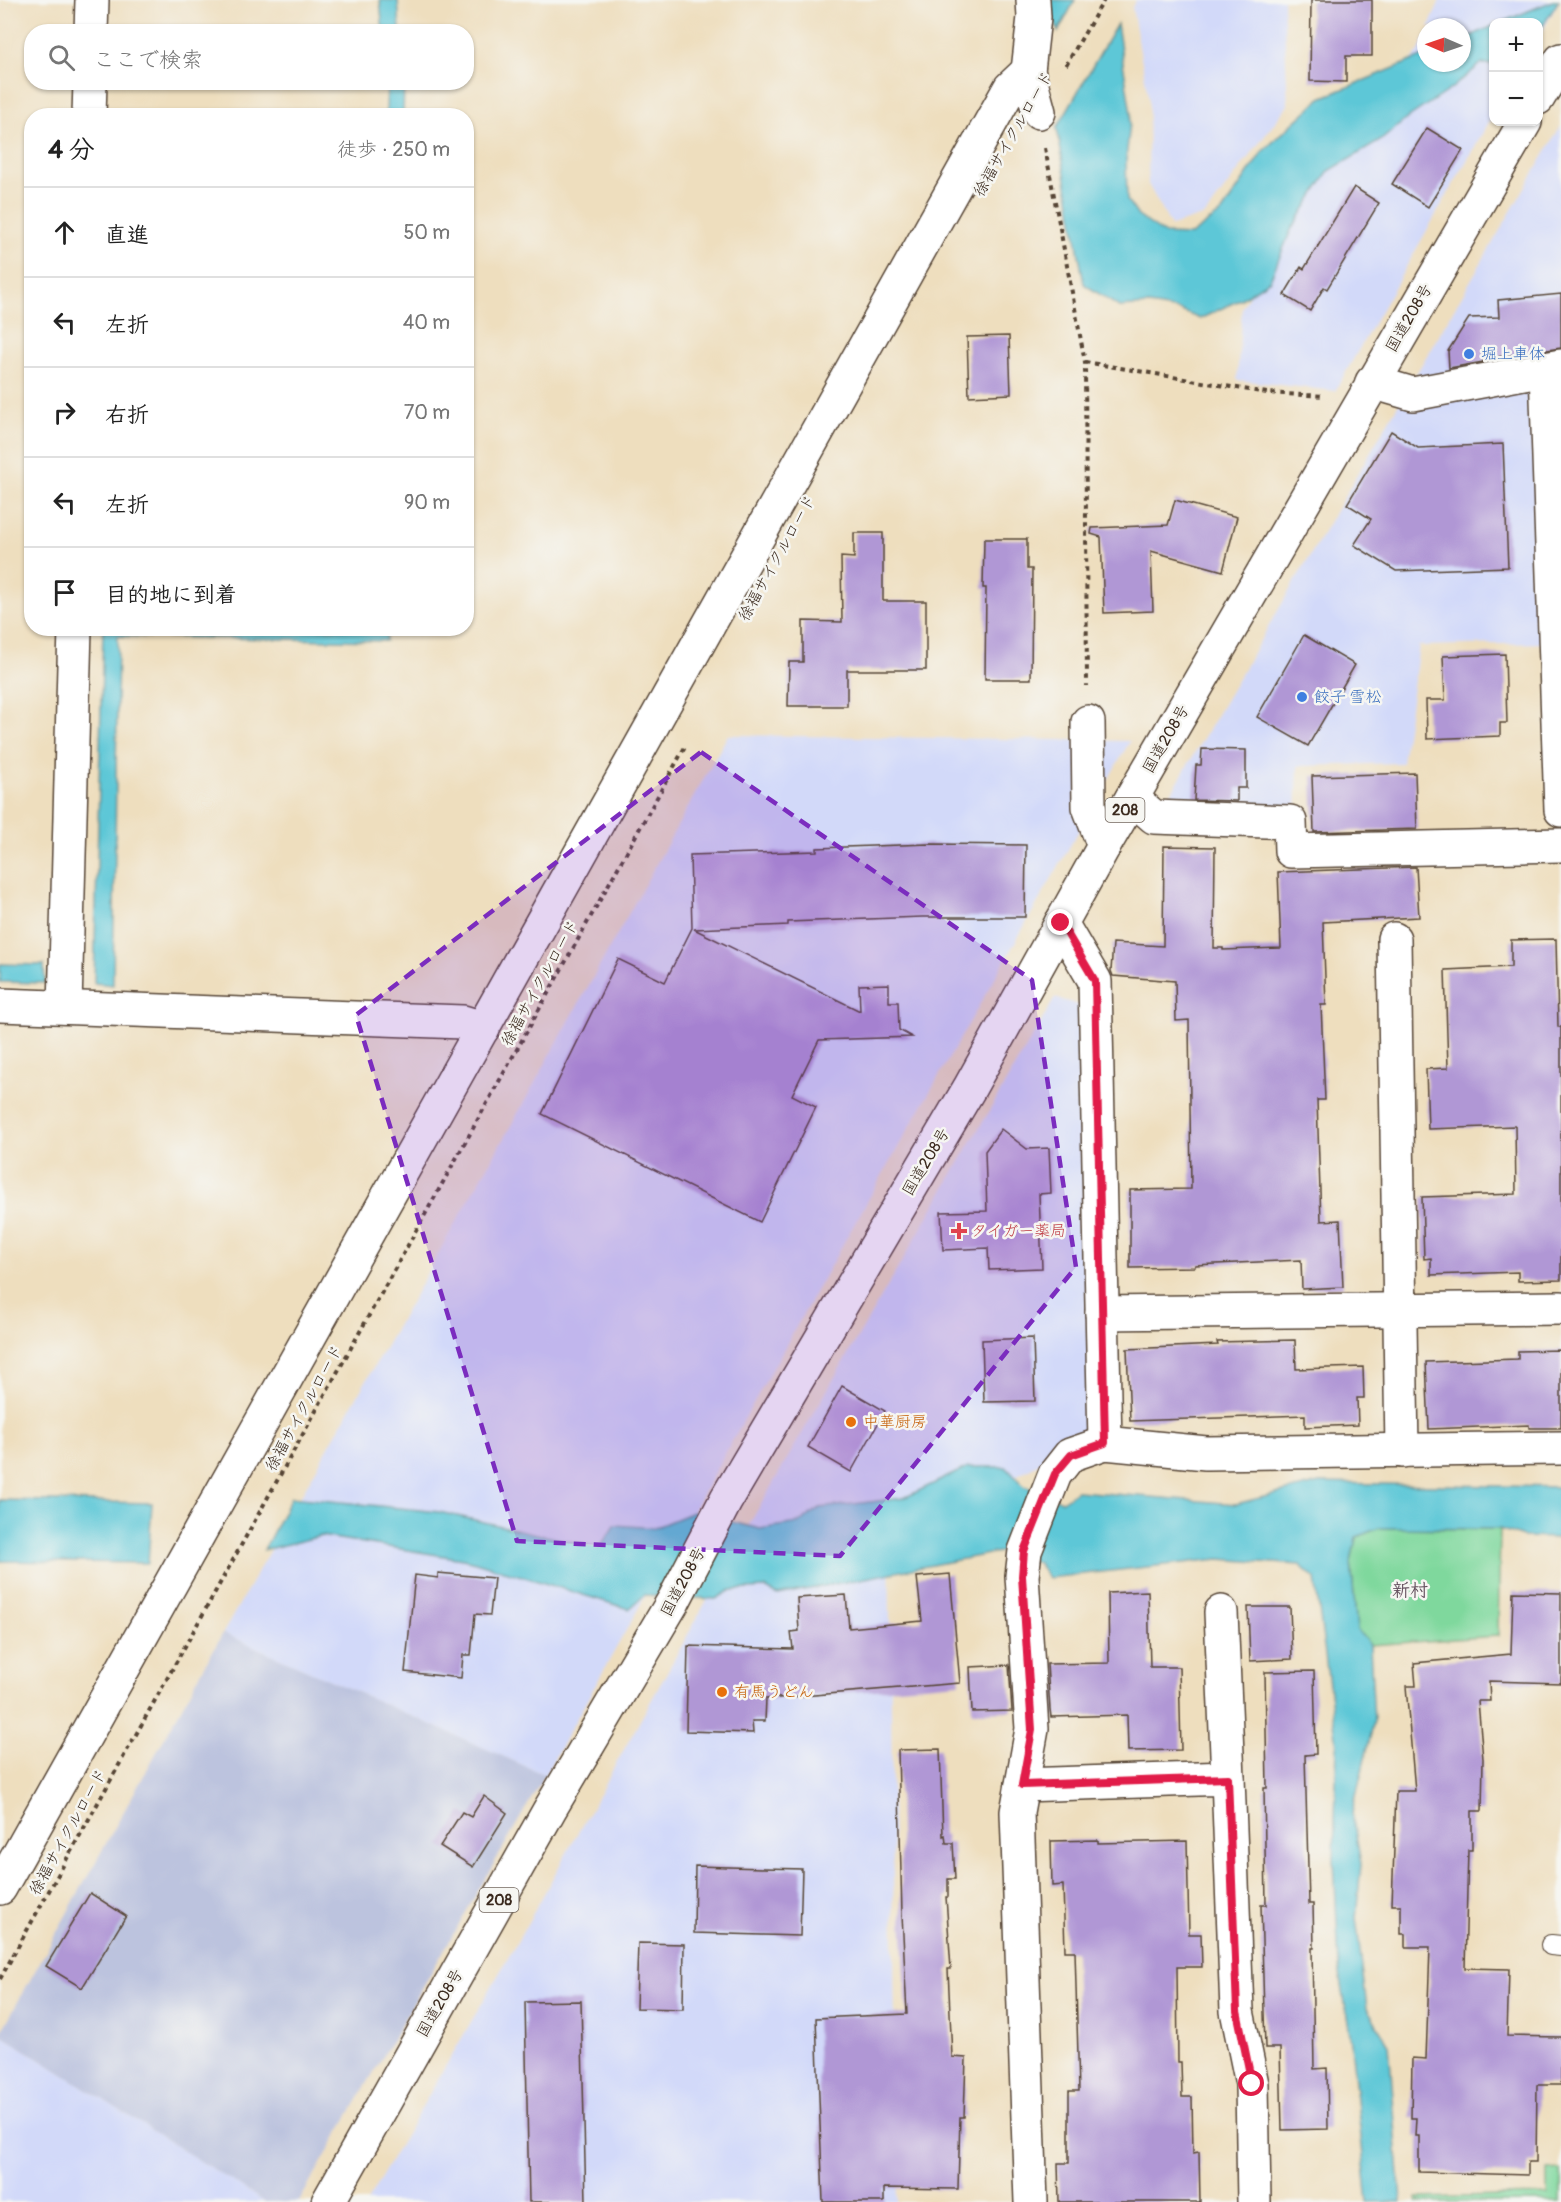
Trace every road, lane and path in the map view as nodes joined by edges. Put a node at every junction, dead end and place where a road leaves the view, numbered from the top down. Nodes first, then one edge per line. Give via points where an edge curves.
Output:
1 (92, 0) edge
2 (1033, 0) edge
3 (1104, 0) edge
4 (91, 24) edge
5 (1561, 60) edge
6 (1028, 71) junction
7 (90, 90) edge
8 (1543, 91) edge
9 (89, 108) edge
10 (1039, 112) junction
11 (1523, 126) edge
12 (1084, 362) junction
13 (1554, 367) edge
14 (1372, 382) junction
15 (1356, 410) junction
16 (75, 636) edge
17 (1088, 722) joint
18 (690, 739) dead end
19 (1132, 798) junction
20 (1561, 810) edge
21 (1561, 845) edge
22 (1104, 846) junction
23 (1061, 923) junction
24 (1394, 939) dead end
25 (0, 1005) edge
26 (65, 1007) junction
27 (483, 1028) junction
28 (1561, 1308) edge
29 (1401, 1309) junction
30 (1102, 1313) junction
31 (1105, 1443) junction
32 (1561, 1448) edge
33 (1402, 1451) junction
34 (1221, 1612) dead end
35 (1228, 1778) junction
36 (1022, 1785) junction
37 (0, 1888) edge
38 (0, 1979) edge
39 (327, 2202) edge
40 (1031, 2202) edge
41 (1254, 2202) edge

1 - 4 main road
2 - 6 main road
3 - 10 path, 徐福サイクルロード
5 - 8 main road
6 - 10 main road
6 - 27 main road via 1010,88
7 - 9 main road
10 - 12 path
11 - 14 main road, 国道208号 / 208
12 - 15 path via 1267,393 1336,397
12 - 17 path
13 - 14 main road via 1413,394
13 - 20 main road
14 - 15 main road, 国道208号 / 208
15 - 19 main road, 国道208号 / 208
16 - 26 main road
17 - 22 main road via 1089,807
18 - 38 path, 徐福サイクルロード
19 - 21 main road via 1154,817 1290,822 1291,851
19 - 22 main road, 国道208号 / 208
22 - 23 main road, 国道208号 / 208
23 - 30 main road via 1095,981
23 - 39 main road, 国道208号 / 208 via 969,1089 726,1500 674,1600 550,1809
24 - 29 main road
25 - 26 main road
26 - 27 main road via 463,1022
27 - 37 main road
28 - 29 main road
29 - 30 main road
29 - 33 main road
30 - 31 main road
31 - 33 main road via 1206,1454
31 - 36 main road via 1071,1455 1055,1474 1024,1551 1022,1576 1032,1730
32 - 33 main road
34 - 35 main road
35 - 36 main road
35 - 41 main road via 1237,2011 1252,2084
36 - 40 main road via 1017,1812

